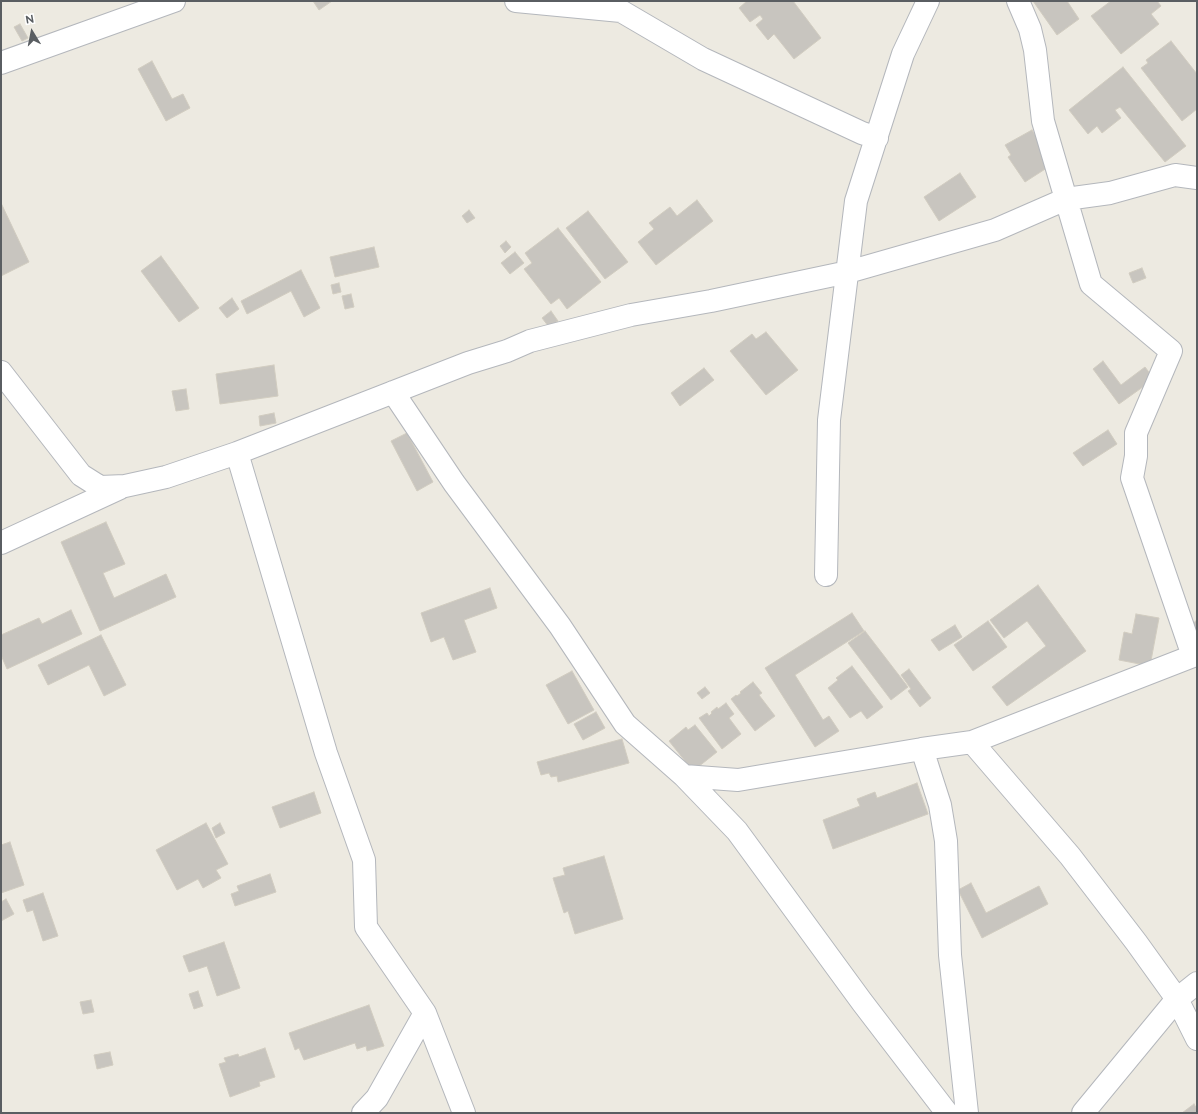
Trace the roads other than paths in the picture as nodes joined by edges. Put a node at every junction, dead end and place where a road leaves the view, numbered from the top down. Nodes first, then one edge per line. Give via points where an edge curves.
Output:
1 (174, 1) edge
2 (516, 1) edge
3 (928, 1) edge
4 (1018, 1) edge
5 (1, 63) edge
6 (876, 138) junction
7 (1197, 178) edge
8 (1066, 199) junction
9 (848, 272) junction
10 (1, 372) edge
11 (393, 392) junction
12 (237, 453) junction
13 (125, 486) junction
14 (1, 543) edge
15 (826, 574) dead end
16 (1195, 656) edge
17 (972, 742) junction
18 (922, 749) junction
19 (684, 776) junction
20 (1197, 983) edge
21 (1177, 999) junction
22 (425, 1014) junction
23 (1197, 1039) edge
24 (374, 1108) edge
25 (464, 1113) edge
26 (948, 1113) edge
27 (967, 1113) edge
28 (1083, 1113) edge

1 - 5 street
2 - 6 street via 621,11 702,59
3 - 6 street via 903,54
4 - 8 street via 1030,29 1043,121
6 - 9 street via 856,201
7 - 8 street via 1175,175 1110,193
8 - 9 street via 995,230
8 - 16 street via 1091,284 1171,351 1136,433 1136,456 1132,478
9 - 11 street via 631,315 530,342
9 - 15 street via 829,420
10 - 13 street via 81,475 100,487
11 - 12 street
11 - 19 street via 454,483 560,626 625,724
12 - 13 street via 166,477
12 - 22 street via 326,753 364,860 366,927
13 - 14 street
16 - 17 street
17 - 18 street
17 - 21 street via 1070,856
18 - 19 street via 738,780
18 - 27 street via 940,805 946,841 950,955
19 - 26 street via 737,831 862,1002
20 - 21 street
21 - 23 street
21 - 28 street
22 - 24 street
22 - 25 street

